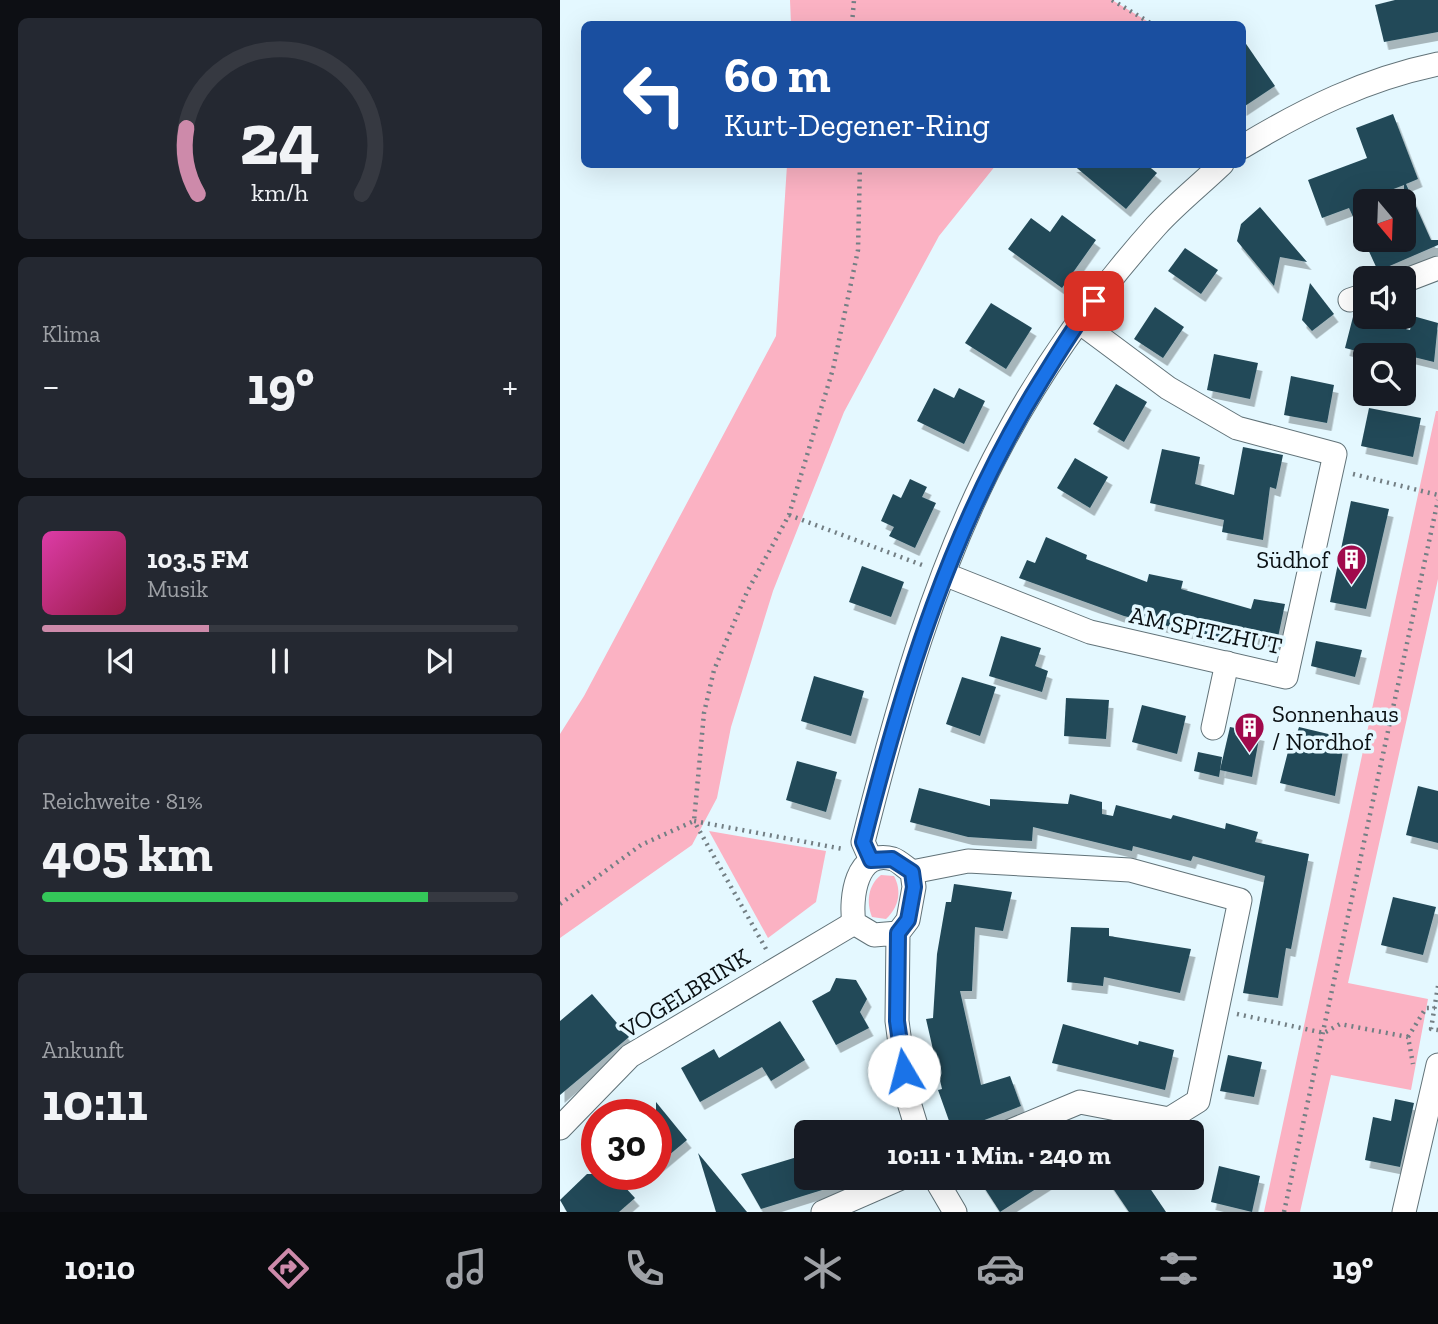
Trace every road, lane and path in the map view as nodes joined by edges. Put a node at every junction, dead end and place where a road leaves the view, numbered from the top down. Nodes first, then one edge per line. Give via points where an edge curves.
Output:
1 (854, 0) edge
2 (1112, 0) edge
3 (852, 21) edge
4 (1147, 21) edge
5 (1438, 64) edge
6 (1246, 145) edge
7 (860, 168) edge
8 (1218, 168) edge
9 (1438, 268) edge
10 (1416, 276) edge
11 (1078, 321) junction
12 (1331, 469) junction
13 (1438, 498) edge
14 (789, 515) junction
15 (944, 574) junction
16 (1227, 663) junction
17 (1213, 728) dead end
18 (694, 821) junction
19 (867, 851) junction
20 (912, 872) junction
21 (560, 904) edge
22 (854, 923) junction
23 (898, 933) junction
24 (776, 967) junction
25 (1438, 986) edge
26 (1435, 1008) junction
27 (1219, 1011) junction
28 (1438, 1030) edge
29 (1324, 1033) junction
30 (1408, 1037) junction
31 (1436, 1071) edge
32 (914, 1120) edge
33 (1037, 1120) edge
34 (560, 1128) edge
35 (873, 1190) edge
36 (942, 1190) edge
37 (823, 1212) edge
38 (955, 1212) edge
39 (1284, 1212) edge
40 (1404, 1212) edge

1 - 3 path
2 - 4 path
5 - 6 street via 1348,91
7 - 14 path via 858,250 833,369
8 - 11 street via 1157,224
9 - 10 street
11 - 12 street via 1168,388 1237,428 1335,454
11 - 15 street via 1003,442
12 - 13 path
12 - 16 street, AM SPITZHUT via 1286,677
13 - 29 path
14 - 15 path
14 - 18 path via 747,592 714,670 704,713
15 - 16 street, AM SPITZHUT via 1090,632
15 - 19 street via 894,719
16 - 17 street
18 - 19 path
18 - 21 path via 641,845
18 - 24 path
19 - 20 street
19 - 22 street via 851,907
20 - 23 street via 908,920
20 - 27 street via 968,861 1130,870 1240,900
22 - 23 street via 874,936
22 - 24 street, VOGELBRINK
23 - 32 street via 897,1021
24 - 34 street, VOGELBRINK via 630,1056
25 - 26 path
26 - 28 path via 1430,1029
26 - 30 path via 1426,1008
27 - 29 path
27 - 33 street via 1198,1101 1169,1119 1080,1102
29 - 30 path via 1340,1024
29 - 39 path
30 - 31 path via 1414,1070
31 - 40 street
35 - 37 street
36 - 38 street

